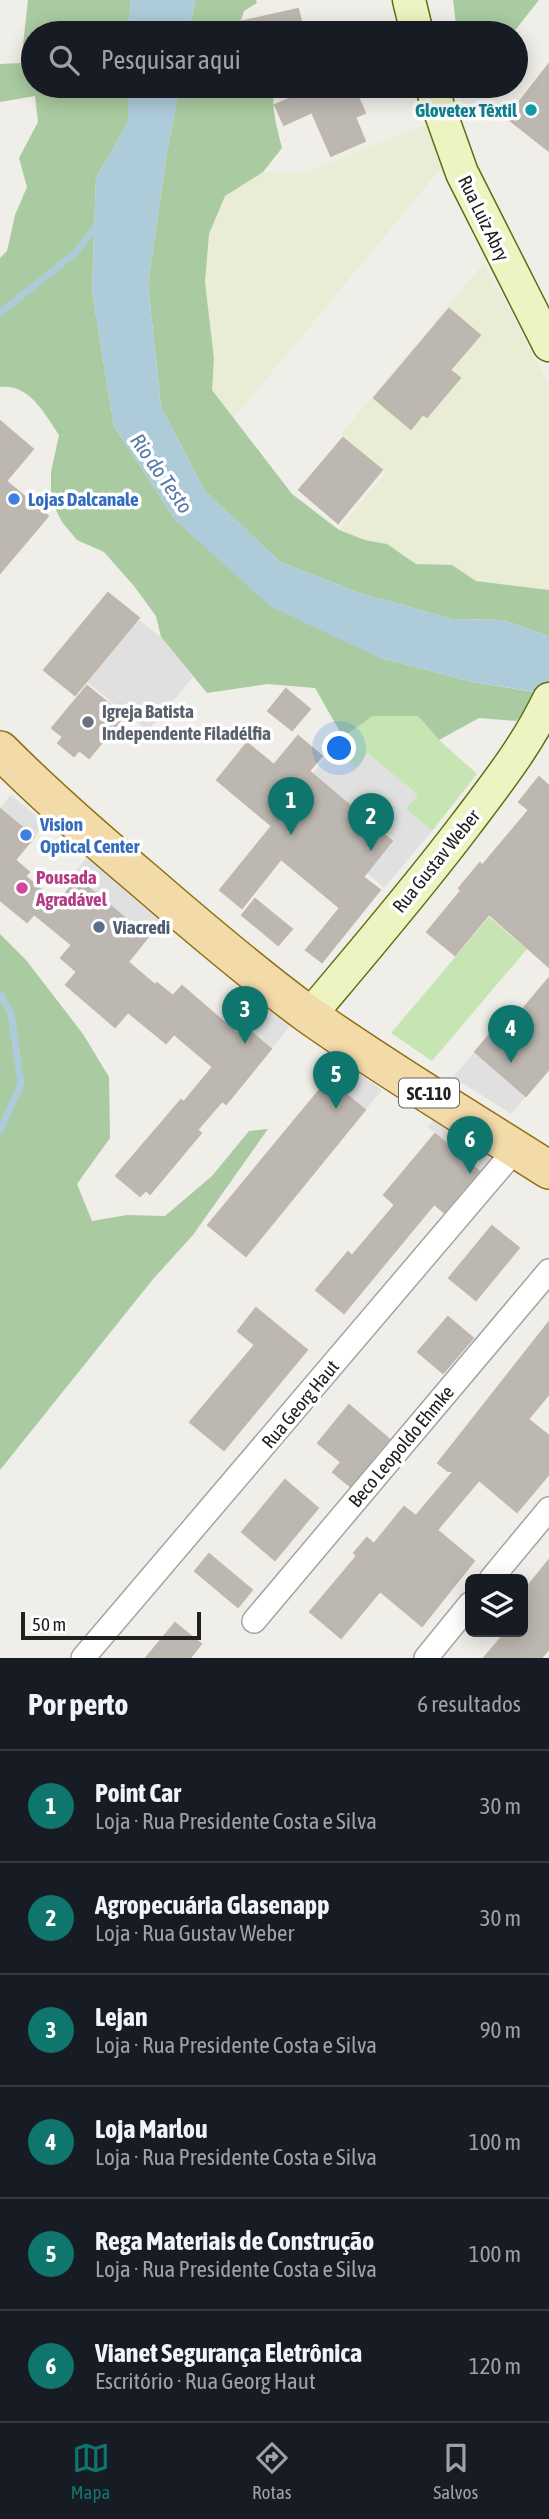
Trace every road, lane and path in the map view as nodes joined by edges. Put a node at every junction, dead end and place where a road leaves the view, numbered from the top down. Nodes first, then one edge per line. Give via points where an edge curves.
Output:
1 (409, 0) edge
2 (414, 21) edge
3 (435, 98) edge
4 (548, 340) edge
5 (549, 699) edge
6 (0, 750) edge
7 (310, 1015) junction
8 (516, 1149) junction
9 (549, 1170) edge
10 (549, 1271) edge
11 (549, 1509) edge
12 (495, 1574) edge
13 (465, 1610) edge
14 (254, 1621) dead end
15 (83, 1658) edge
16 (426, 1658) edge

1 - 2 street
3 - 4 street, Rua Luiz Abry via 462,173
5 - 7 street, Rua Gustav Weber via 513,763
6 - 7 main road, SC-110 via 177,909
7 - 8 main road, SC-110
8 - 9 main road, SC-110
8 - 15 street, Rua Georg Haut
10 - 14 street, Beco Leopoldo Ehmke
11 - 12 street
13 - 16 street

